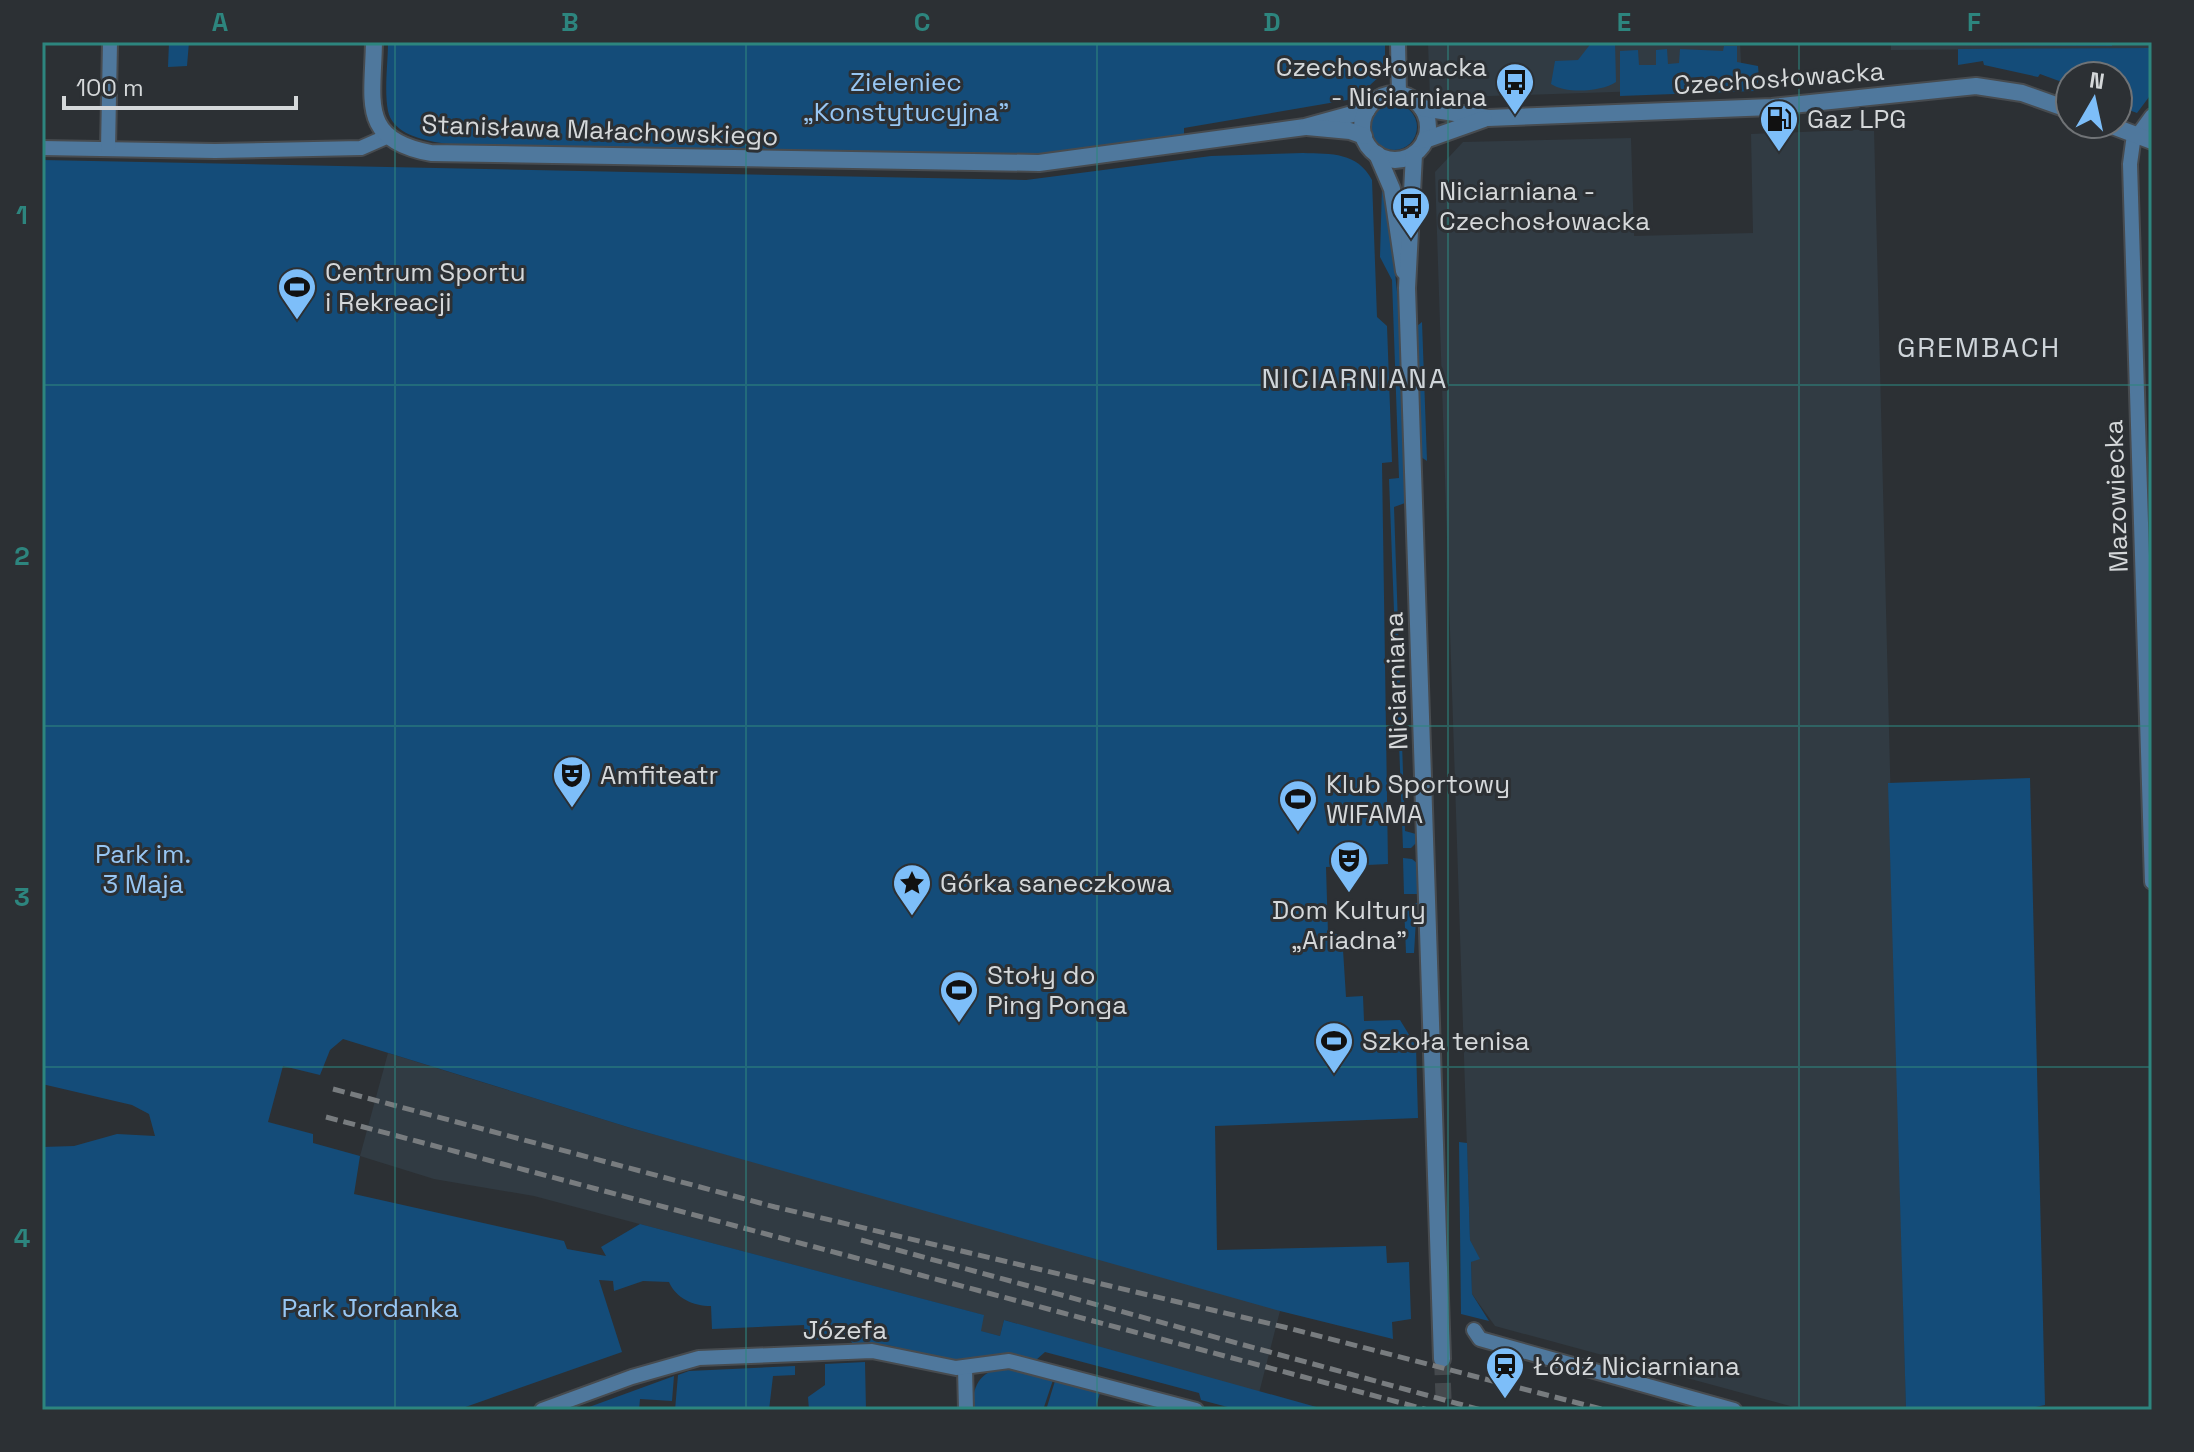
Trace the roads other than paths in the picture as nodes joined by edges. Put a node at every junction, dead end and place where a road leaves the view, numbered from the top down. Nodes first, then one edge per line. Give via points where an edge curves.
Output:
1 (110, 42) edge
2 (374, 42) edge
3 (1398, 42) edge
4 (1399, 95) junction
5 (2054, 104) edge
6 (1422, 108) junction
7 (1367, 110) junction
8 (2152, 116) edge
9 (1488, 118) junction
10 (1305, 127) junction
11 (1364, 136) junction
12 (386, 137) junction
13 (2144, 138) edge
14 (1425, 140) junction
15 (42, 148) edge
16 (108, 149) junction
17 (1377, 154) junction
18 (1414, 154) junction
19 (1407, 288) junction
20 (2152, 882) edge
21 (1474, 1330) dead end
22 (1442, 1359) tunnel mouth
23 (965, 1368) junction
24 (542, 1410) edge
25 (966, 1410) edge
26 (1196, 1410) edge
27 (1734, 1410) edge

1 - 16 street
2 - 12 street via 373,101
3 - 4 street
4 - 6 street
4 - 7 street via 1380,98
5 - 9 street, Czechosłowacka via 1976,86 1788,106
6 - 9 street, Czechosłowacka
6 - 14 street via 1428,124
7 - 10 street, Stanisława Małachowskiego
7 - 11 street
8 - 13 street, Mazowiecka
9 - 14 street, Czechosłowacka
10 - 11 street, Stanisława Małachowskiego
10 - 12 street, Stanisława Małachowskiego via 1039,163 446,153 410,149
11 - 17 street
12 - 16 street, Stanisława Małachowskiego via 361,148
13 - 20 street, Mazowiecka via 2130,150 2130,164
14 - 18 street
15 - 16 street, Stanisława Małachowskiego
17 - 18 street via 1393,160
17 - 19 street, Niciarniana via 1392,189
18 - 19 street, Niciarniana
19 - 22 street, Niciarniana
21 - 27 street via 1480,1339
23 - 24 street, Józefa via 880,1351 706,1357
23 - 25 street
23 - 26 street, Józefa via 1009,1361

